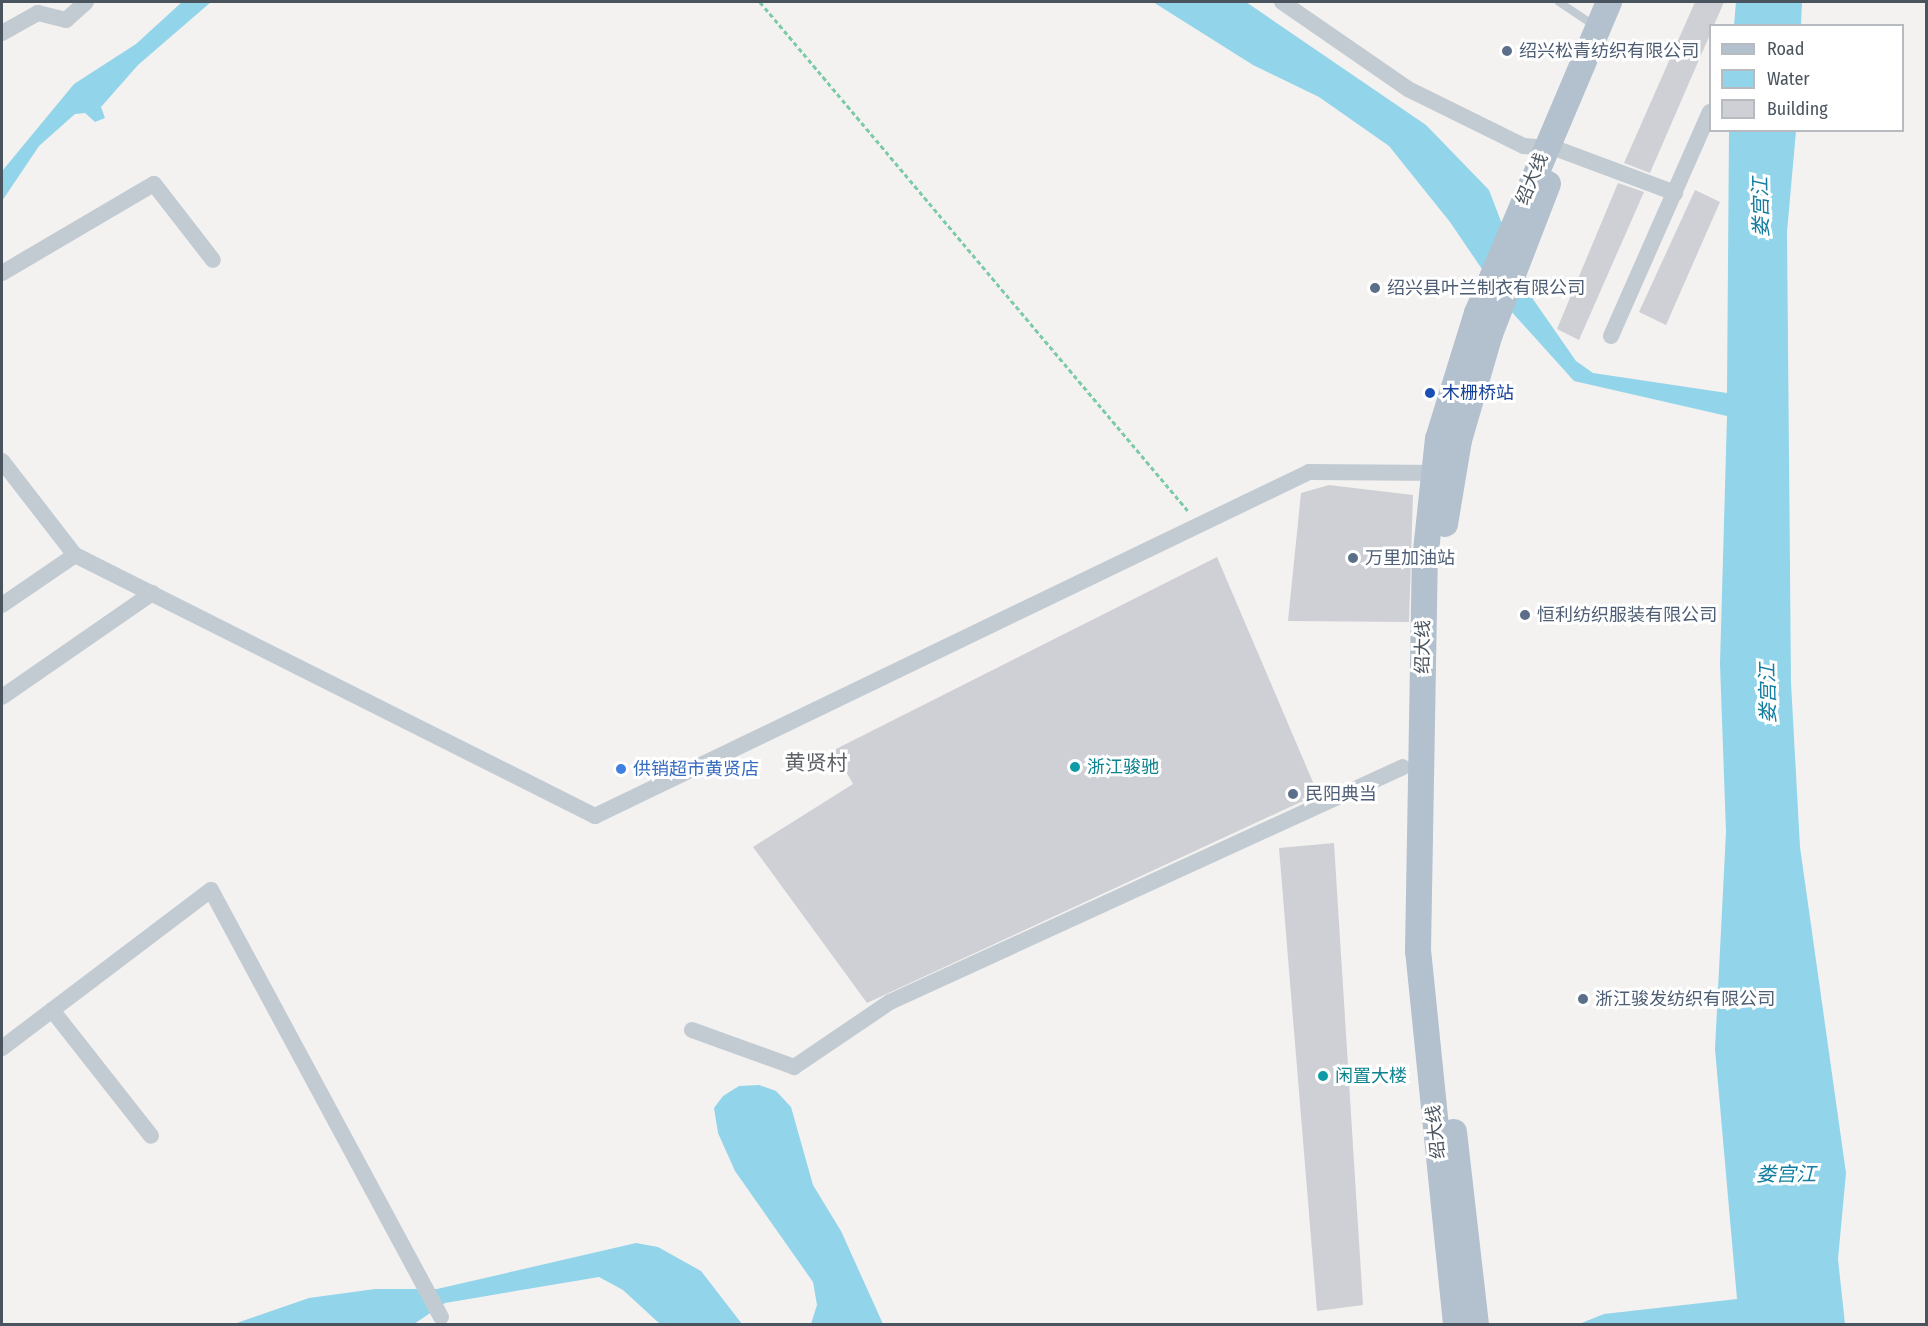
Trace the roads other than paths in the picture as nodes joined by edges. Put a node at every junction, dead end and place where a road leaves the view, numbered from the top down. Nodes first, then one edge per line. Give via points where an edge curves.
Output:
1 (86, 2) edge
2 (1282, 2) edge
3 (1559, 2) edge
4 (1609, 2) edge
5 (1625, 2) edge
6 (1604, 31) junction
7 (2, 33) edge
8 (1709, 114) edge
9 (1553, 149) junction
10 (1675, 193) junction
11 (213, 260) dead end
12 (2, 273) edge
13 (1611, 336) dead end
14 (2, 461) edge
15 (1444, 473) junction
16 (75, 555) junction
17 (152, 593) junction
18 (2, 605) edge
19 (2, 697) edge
20 (1403, 767) dead end
21 (52, 1010) junction
22 (692, 1030) dead end
23 (2, 1048) edge
24 (151, 1136) dead end
25 (439, 1313) dead end
26 (1456, 1324) edge
27 (1476, 1324) edge

1 - 7 street via 66,20 38,13
2 - 9 street via 1408,89 1524,146
3 - 6 lane
4 - 6 main road, 绍大线
5 - 6 main road, 绍大线
6 - 9 main road, 绍大线
8 - 10 street
9 - 10 street
9 - 15 main road, 绍大线 via 1483,323
10 - 13 street
11 - 12 street via 154,184
14 - 16 street
15 - 17 street via 1309,472 595,816
15 - 26 main road, 绍大线 via 1425,560 1418,951
15 - 27 main road, 绍大线 via 1433,950
16 - 17 street
16 - 18 street
17 - 19 street
20 - 22 street via 890,1002 794,1067
21 - 23 street
21 - 24 street
21 - 25 street via 211,890 429,1287

